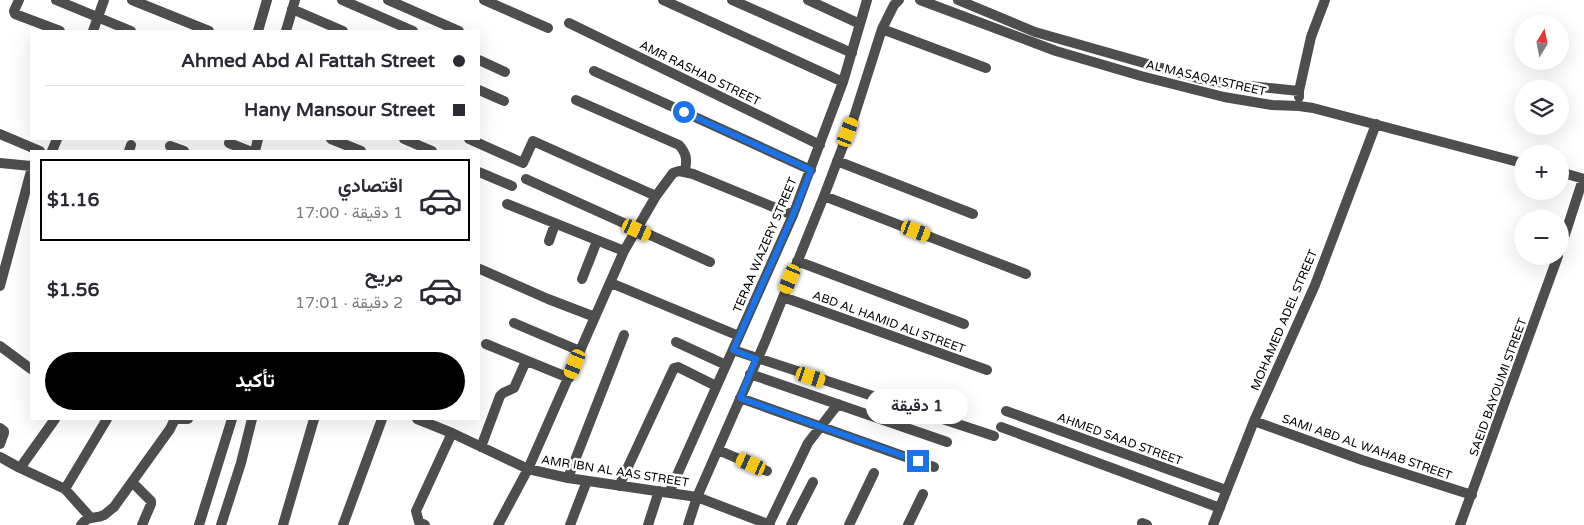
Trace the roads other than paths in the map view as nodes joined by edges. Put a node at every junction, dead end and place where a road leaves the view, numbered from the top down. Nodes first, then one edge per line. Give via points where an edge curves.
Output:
1 (18, 0) edge
2 (56, 0) edge
3 (104, 0) edge
4 (132, 0) edge
5 (267, 0) edge
6 (342, 0) edge
7 (388, 0) edge
8 (484, 0) edge
9 (663, 0) edge
10 (732, 0) edge
11 (808, 0) edge
12 (867, 0) edge
13 (899, 0) edge
14 (920, 0) edge
15 (958, 0) edge
16 (1325, 0) edge
17 (294, 5) edge
18 (98, 17) junction
19 (569, 23) dead end
20 (860, 24) junction
21 (548, 28) dead end
22 (882, 29) junction
23 (58, 30) edge
24 (94, 30) edge
25 (130, 30) edge
26 (207, 30) edge
27 (258, 30) edge
28 (286, 30) edge
29 (341, 30) edge
30 (411, 30) edge
31 (457, 30) edge
32 (852, 53) junction
33 (480, 60) edge
34 (986, 68) dead end
35 (594, 71) dead end
36 (506, 72) dead end
37 (844, 82) junction
38 (480, 90) edge
39 (1299, 91) junction
40 (576, 100) dead end
41 (504, 101) dead end
42 (1299, 106) junction
43 (1376, 124) junction
44 (0, 134) edge
45 (334, 140) edge
46 (406, 140) edge
47 (471, 140) edge
48 (229, 144) edge
49 (820, 145) junction
50 (170, 146) dead end
51 (37, 150) edge
52 (181, 150) edge
53 (246, 150) edge
54 (358, 150) edge
55 (430, 150) edge
56 (1514, 160) edge
57 (836, 162) junction
58 (0, 163) edge
59 (30, 166) edge
60 (811, 170) junction
61 (682, 171) junction
62 (480, 172) edge
63 (30, 175) edge
64 (1569, 175) edge
65 (526, 179) dead end
66 (1584, 179) edge
67 (512, 186) dead end
68 (656, 196) junction
69 (824, 196) junction
70 (507, 204) dead end
71 (972, 214) dead end
72 (793, 215) junction
73 (1569, 223) edge
74 (556, 224) junction
75 (637, 230) junction
76 (597, 240) junction
77 (549, 241) dead end
78 (624, 251) junction
79 (797, 261) junction
80 (710, 262) dead end
81 (1555, 265) edge
82 (480, 269) dead end
83 (1026, 274) dead end
84 (582, 279) dead end
85 (611, 283) junction
86 (0, 286) edge
87 (783, 296) junction
88 (595, 317) junction
89 (514, 323) dead end
90 (964, 324) dead end
91 (624, 335) dead end
92 (739, 336) junction
93 (676, 342) dead end
94 (486, 344) dead end
95 (0, 346) edge
96 (733, 350) junction
97 (580, 351) junction
98 (756, 359) junction
99 (526, 360) junction
100 (726, 365) junction
101 (30, 368) edge
102 (987, 370) dead end
103 (750, 374) junction
104 (569, 378) junction
105 (716, 386) junction
106 (740, 398) junction
107 (838, 404) junction
108 (1006, 411) dead end
109 (54, 420) edge
110 (106, 420) edge
111 (174, 420) edge
112 (232, 420) edge
113 (252, 420) edge
114 (314, 420) edge
115 (382, 420) edge
116 (420, 420) edge
117 (1254, 421) junction
118 (821, 426) junction
119 (1001, 427) dead end
120 (0, 428) edge
121 (452, 433) junction
122 (994, 436) dead end
123 (947, 442) dead end
124 (0, 444) edge
125 (481, 447) junction
126 (718, 450) junction
127 (0, 457) edge
128 (934, 467) dead end
129 (20, 468) junction
130 (528, 469) junction
131 (767, 471) dead end
132 (874, 473) dead end
133 (568, 478) junction
134 (587, 481) junction
135 (132, 482) junction
136 (813, 482) dead end
137 (619, 486) junction
138 (64, 489) junction
139 (1226, 490) junction
140 (664, 492) junction
141 (923, 494) dead end
142 (1472, 496) junction
143 (697, 497) junction
144 (1220, 508) junction
145 (90, 517) junction
146 (421, 524) edge
147 (81, 525) edge
148 (142, 525) edge
149 (199, 525) edge
150 (221, 525) edge
151 (283, 525) edge
152 (343, 525) edge
153 (498, 525) edge
154 (570, 525) edge
155 (648, 525) edge
156 (688, 525) edge
157 (770, 525) edge
158 (791, 525) edge
159 (849, 525) edge
160 (908, 525) edge
161 (1213, 525) edge
162 (1460, 525) edge

1 - 23 street via 14,12
2 - 18 street
3 - 18 street
4 - 26 street
5 - 27 street
6 - 30 street
7 - 31 street
8 - 21 street
9 - 37 street
10 - 32 street
11 - 20 street
12 - 20 street, TERAA WAZERY STREET
13 - 22 street
14 - 42 street, AL MASAQA STREET via 1056,51 1141,76 1224,97
15 - 39 street, AL MASAQA STREET via 1035,32 1197,78
16 - 39 street
17 - 28 street
17 - 29 street
18 - 24 street
18 - 25 street
19 - 49 street, AMR RASHAD STREET
20 - 32 street, TERAA WAZERY STREET
22 - 34 street
22 - 57 street
32 - 37 street, TERAA WAZERY STREET
33 - 36 street
35 - 60 street
37 - 49 street, TERAA WAZERY STREET
38 - 41 street
39 - 42 street
40 - 61 street via 679,145 687,159
42 - 43 street, AL MASAQA STREET
43 - 56 street, AL MASAQA STREET
43 - 117 street, MOHAMED ADEL STREET via 1315,285
44 - 51 street
45 - 54 street
46 - 55 street
47 - 68 street via 523,163 533,141
48 - 53 street
49 - 60 street, TERAA WAZERY STREET
50 - 52 street
57 - 69 street
57 - 71 street
58 - 59 street
60 - 72 street, TERAA WAZERY STREET
61 - 68 street via 673,173
61 - 72 street
62 - 67 street
63 - 86 street
64 - 66 street
65 - 75 street
66 - 73 street
68 - 75 street
69 - 79 street
69 - 83 street
70 - 74 street
72 - 92 street, TERAA WAZERY STREET
74 - 76 street
74 - 77 street
75 - 78 street
75 - 80 street
76 - 78 street
76 - 84 street
78 - 85 street
79 - 87 street
79 - 90 street
81 - 142 street, SAEID BAYOUMI STREET
82 - 88 street
85 - 88 street
85 - 92 street
87 - 98 street
87 - 102 street, ABD AL HAMID ALI STREET
88 - 97 street
89 - 97 street
91 - 133 street
92 - 96 street, TERAA WAZERY STREET
93 - 100 street
94 - 99 street
95 - 101 street
96 - 98 street
96 - 100 street, TERAA WAZERY STREET
97 - 104 street
98 - 103 street
98 - 122 street
99 - 104 street
99 - 125 street via 514,388 500,396
100 - 105 street, TERAA WAZERY STREET
103 - 106 street
103 - 107 street
104 - 130 street
105 - 137 street via 675,367
105 - 140 street, TERAA WAZERY STREET
106 - 118 street
106 - 126 street
107 - 118 street
107 - 123 street
108 - 139 street, AHMED SAAD STREET
109 - 129 street
110 - 138 street
111 - 135 street
112 - 149 street
113 - 150 street
114 - 151 street
115 - 152 street
116 - 121 street, AMR IBN AL AAS STREET
117 - 139 street, MOHAMED ADEL STREET
117 - 142 street, SAMI ABD AL WAHAB STREET
118 - 128 street
118 - 157 street via 797,464
119 - 144 street
120 - 124 street via 4,433
121 - 125 street, AMR IBN AL AAS STREET
121 - 146 street via 416,510
125 - 130 street, AMR IBN AL AAS STREET
126 - 131 street
126 - 143 street
127 - 129 street
129 - 138 street
130 - 133 street, AMR IBN AL AAS STREET
130 - 153 street
132 - 159 street
133 - 134 street, AMR IBN AL AAS STREET
134 - 137 street, AMR IBN AL AAS STREET
134 - 154 street
135 - 145 street via 114,507 103,515
135 - 148 street via 151,501
136 - 158 street
137 - 140 street, AMR IBN AL AAS STREET
138 - 145 street
139 - 144 street, MOHAMED ADEL STREET
140 - 143 street, AMR IBN AL AAS STREET
140 - 155 street, TERAA WAZERY STREET
141 - 160 street
142 - 162 street, SAEID BAYOUMI STREET
143 - 156 street
143 - 157 street, AMR IBN AL AAS STREET
144 - 161 street, MOHAMED ADEL STREET
145 - 147 street

